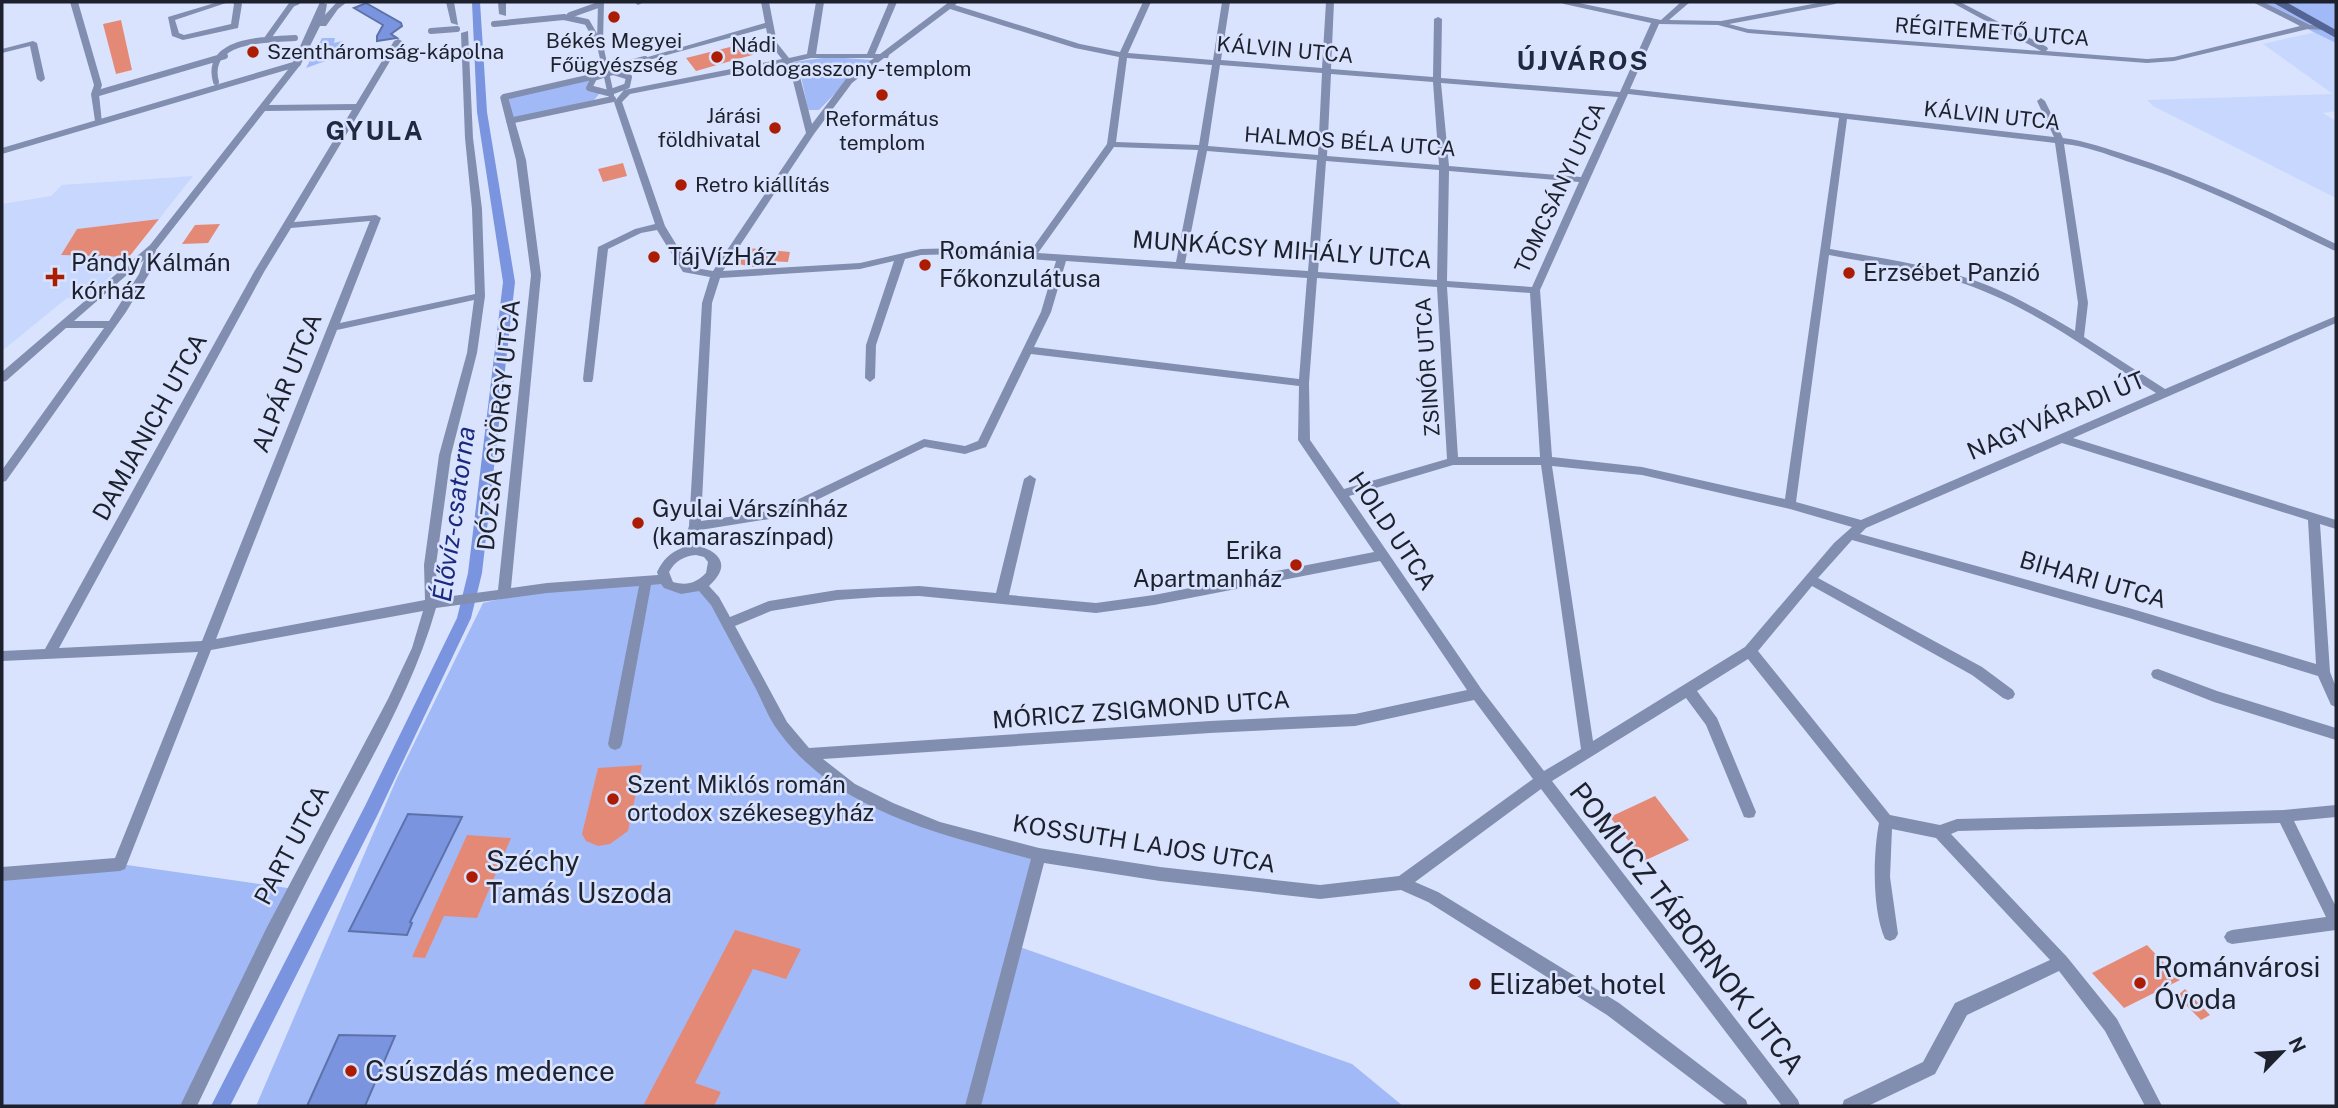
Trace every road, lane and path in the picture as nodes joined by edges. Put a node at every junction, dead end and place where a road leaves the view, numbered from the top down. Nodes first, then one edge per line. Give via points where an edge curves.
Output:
1 (75, 2) edge
2 (225, 2) edge
3 (236, 2) edge
4 (298, 2) edge
5 (344, 2) edge
6 (450, 2) edge
7 (502, 2) edge
8 (765, 2) edge
9 (820, 2) edge
10 (893, 2) edge
11 (1147, 2) edge
12 (1226, 2) edge
13 (1330, 2) edge
14 (1564, 2) edge
15 (1686, 2) edge
16 (1835, 2) edge
17 (1955, 2) edge
18 (2257, 2) edge
19 (2278, 2) edge
20 (321, 3) edge
21 (601, 3) edge
22 (951, 4) edge
23 (503, 14) dead end
24 (564, 17) junction
25 (1438, 19) dead end
26 (1660, 22) junction
27 (1718, 23) junction
28 (494, 24) dead end
29 (2308, 27) junction
30 (769, 28) junction
31 (815, 28) joint
32 (2324, 28) junction
33 (459, 29) junction
34 (431, 31) dead end
35 (2336, 35) edge
36 (310, 37) junction
37 (295, 38) dead end
38 (267, 39) junction
39 (398, 41) dead end
40 (600, 45) junction
41 (2, 51) edge
42 (2050, 53) junction
43 (1123, 54) junction
44 (225, 56) junction
45 (811, 56) junction
46 (870, 56) junction
47 (885, 56) junction
48 (645, 60) joint
49 (786, 60) junction
50 (1216, 61) junction
51 (297, 64) junction
52 (606, 71) junction
53 (1326, 71) junction
54 (256, 76) junction
55 (598, 76) junction
56 (41, 79) dead end
57 (1437, 80) junction
58 (286, 81) junction
59 (216, 82) dead end
60 (627, 92) joint
61 (1625, 93) junction
62 (95, 94) junction
63 (612, 95) junction
64 (504, 97) joint
65 (2042, 102) dead end
66 (356, 107) junction
67 (265, 108) junction
68 (823, 116) junction
69 (806, 117) junction
70 (1843, 118) junction
71 (99, 121) junction
72 (509, 121) junction
73 (810, 133) junction
74 (2059, 139) junction
75 (1111, 144) junction
76 (1203, 148) junction
77 (2, 151) edge
78 (1322, 159) junction
79 (1444, 166) junction
80 (1586, 180) junction
81 (288, 225) junction
82 (660, 226) junction
83 (153, 247) junction
84 (2336, 248) edge
85 (1825, 251) junction
86 (1032, 255) junction
87 (901, 256) junction
88 (1062, 257) junction
89 (1180, 265) junction
90 (144, 274) junction
91 (1314, 274) junction
92 (716, 275) junction
93 (123, 276) junction
94 (1442, 282) junction
95 (1535, 290) junction
96 (480, 296) junction
97 (2336, 319) edge
98 (112, 324) junction
99 (65, 325) junction
100 (332, 328) junction
101 (2079, 339) junction
102 (1027, 350) junction
103 (870, 377) dead end
104 (2, 378) edge
105 (588, 379) dead end
106 (1304, 383) junction
107 (2165, 394) junction
108 (2062, 438) junction
109 (1546, 460) junction
110 (1453, 461) junction
111 (2, 478) edge
112 (1030, 479) dead end
113 (1342, 494) junction
114 (1790, 505) junction
115 (2315, 518) junction
116 (2336, 524) edge
117 (695, 526) junction
118 (1861, 526) junction
119 (1849, 535) junction
120 (687, 551) junction
121 (1384, 555) junction
122 (664, 579) junction
123 (646, 580) junction
124 (1811, 580) junction
125 (701, 585) junction
126 (501, 594) junction
127 (1001, 600) junction
128 (437, 603) junction
129 (728, 624) junction
130 (204, 646) junction
131 (1750, 651) junction
132 (49, 654) junction
133 (2, 656) edge
134 (2323, 672) junction
135 (2158, 674) dead end
136 (1688, 690) junction
137 (1477, 694) junction
138 (2008, 694) dead end
139 (2336, 701) edge
140 (2336, 734) edge
141 (615, 744) dead end
142 (1588, 752) junction
143 (806, 754) junction
144 (1541, 781) junction
145 (2336, 811) edge
146 (1749, 813) dead end
147 (2284, 816) junction
148 (1886, 821) junction
149 (1940, 832) junction
150 (1039, 855) junction
151 (2, 874) edge
152 (1402, 883) junction
153 (1023, 921) joint
154 (2336, 922) edge
155 (1890, 934) dead end
156 (2232, 937) dead end
157 (2062, 962) junction
158 (188, 1106) edge
159 (973, 1106) edge
160 (1740, 1106) edge
161 (1792, 1106) edge
162 (1850, 1106) edge
163 (2154, 1106) edge

1 - 62 street via 98,85
2 - 3 street via 171,19 175,34 183,38 235,26
4 - 38 street
5 - 20 street
5 - 36 street
6 - 33 street, DÓZSA GYÖRGY UTCA
7 - 23 street
8 - 30 street
9 - 31 street
10 - 46 street
11 - 43 street
12 - 50 street
13 - 53 street, HOLD UTCA
14 - 26 street, RÉGITEMETŐ UTCA
15 - 26 street
16 - 27 street
17 - 42 street
18 - 29 street
19 - 32 main road
20 - 36 street via 323,11
21 - 24 street
21 - 40 street
22 - 43 street, KÁLVIN UTCA via 1078,46
22 - 47 street
24 - 28 street
24 - 40 street via 587,22
25 - 57 street, ZSINÓR UTCA
26 - 27 street, RÉGITEMETŐ UTCA
26 - 61 street, TOMCSÁNYI UTCA
27 - 42 street, RÉGITEMETŐ UTCA via 1748,31
29 - 32 street, RÉGITEMETŐ UTCA
29 - 42 street, RÉGITEMETŐ UTCA via 2174,59
30 - 48 street
30 - 49 street via 777,51
31 - 45 street
32 - 35 main road
33 - 34 street
33 - 96 street, DÓZSA GYÖRGY UTCA via 477,209
36 - 51 street
37 - 38 street
38 - 44 street via 230,48
39 - 66 street, DAMJANICH UTCA
40 - 52 street
41 - 56 street via 33,43
43 - 50 street, KÁLVIN UTCA
43 - 75 street
44 - 59 street via 215,63
44 - 62 street
45 - 46 street
45 - 49 street
46 - 47 street
47 - 68 street via 849,81
48 - 52 street
49 - 60 street
49 - 69 street via 794,69
50 - 53 street, KÁLVIN UTCA
50 - 76 street
51 - 54 street
51 - 58 street
52 - 55 street
52 - 63 street
52 - 63 street via 630,79
53 - 57 street, KÁLVIN UTCA
53 - 78 street, HOLD UTCA
54 - 58 street
54 - 71 street
55 - 63 street via 589,88
55 - 64 street
57 - 61 street, KÁLVIN UTCA
57 - 79 street, ZSINÓR UTCA
58 - 67 street
60 - 82 street via 618,102
61 - 70 street, KÁLVIN UTCA
61 - 80 street, TOMCSÁNYI UTCA
62 - 71 street
63 - 72 street
64 - 72 street, DÓZSA GYÖRGY UTCA
65 - 74 street
66 - 67 street
66 - 81 street, DAMJANICH UTCA
67 - 83 street
68 - 69 street
68 - 73 street
69 - 73 street
70 - 74 street, KÁLVIN UTCA
70 - 85 street
71 - 77 street
72 - 126 street, DÓZSA GYÖRGY UTCA via 521,160 536,275
73 - 92 street
74 - 84 street, KÁLVIN UTCA via 2162,169 2239,200
74 - 101 street via 2083,303
75 - 76 street, HALMOS BÉLA UTCA
75 - 86 street
76 - 78 street, HALMOS BÉLA UTCA
76 - 89 street
78 - 79 street, HALMOS BÉLA UTCA
78 - 91 street, HOLD UTCA
79 - 80 street, HALMOS BÉLA UTCA
79 - 94 street, ZSINÓR UTCA
80 - 95 street, TOMCSÁNYI UTCA
81 - 100 street, ALPÁR UTCA via 376,218
81 - 132 street, DAMJANICH UTCA
82 - 92 street via 687,270
82 - 105 street via 603,247
83 - 90 street
83 - 93 street
85 - 101 street via 1939,274 1990,290
85 - 114 street
86 - 87 street, MUNKÁCSY MIHÁLY UTCA via 921,252
86 - 88 street, MUNKÁCSY MIHÁLY UTCA
87 - 92 street, MUNKÁCSY MIHÁLY UTCA via 860,266
87 - 103 street via 871,345
88 - 89 street, MUNKÁCSY MIHÁLY UTCA
88 - 102 street via 1046,312
89 - 91 street, MUNKÁCSY MIHÁLY UTCA
90 - 93 street
90 - 98 street
91 - 94 street, MUNKÁCSY MIHÁLY UTCA
91 - 106 street, HOLD UTCA
92 - 117 street via 707,303
93 - 99 street
94 - 95 street, MUNKÁCSY MIHÁLY UTCA
94 - 110 street, ZSINÓR UTCA
95 - 109 street, TOMCSÁNYI UTCA
96 - 100 street, DÓZSA GYÖRGY UTCA
96 - 128 street, DÓZSA GYÖRGY UTCA via 471,354 445,455 430,565
97 - 107 street, NAGYVÁRADI ÚT
98 - 99 street
98 - 111 street
99 - 104 street
100 - 130 street, ALPÁR UTCA
101 - 107 street
102 - 106 street
102 - 117 street via 982,444 965,450 924,443 778,514
106 - 113 street, HOLD UTCA via 1304,440
107 - 108 street, NAGYVÁRADI ÚT
108 - 115 street
108 - 118 street, NAGYVÁRADI ÚT
109 - 110 street
109 - 114 street via 1642,471
109 - 142 street, TOMCSÁNYI UTCA
110 - 113 street
112 - 127 street
113 - 121 street, HOLD UTCA
114 - 118 street
115 - 116 street
115 - 134 street
117 - 120 street
118 - 119 street, NAGYVÁRADI ÚT
119 - 124 street, NAGYVÁRADI ÚT
119 - 134 street, BIHARI UTCA via 2129,612
120 - 122 street via 671,559
120 - 125 street via 705,551 715,560 714,573
121 - 127 street via 1096,608
121 - 137 street, HOLD UTCA
122 - 123 street
122 - 125 street via 683,590
123 - 126 street
123 - 141 street
124 - 131 street, NAGYVÁRADI ÚT
124 - 138 street via 1977,671
125 - 129 street, KOSSUTH LAJOS UTCA
126 - 128 street
127 - 129 street via 919,591 837,595 769,606
128 - 130 street
128 - 158 street, PART UTCA via 394,701 272,932
129 - 143 street, KOSSUTH LAJOS UTCA via 782,726
130 - 132 street
130 - 151 street, ALPÁR UTCA via 120,864
131 - 136 street, NAGYVÁRADI ÚT
131 - 148 street
132 - 133 street
134 - 139 street
135 - 140 street
136 - 142 street, NAGYVÁRADI ÚT
136 - 146 street via 1712,722
137 - 143 street, MÓRICZ ZSIGMOND UTCA via 1355,720
137 - 144 street, HOLD UTCA
142 - 144 street, NAGYVÁRADI ÚT
143 - 150 street, KOSSUTH LAJOS UTCA via 850,788 888,808 940,828
144 - 152 street, NAGYVÁRADI ÚT
144 - 161 street, POMUCZ TÁBORNOK UTCA
145 - 147 street
147 - 149 street via 1957,825
147 - 154 street
148 - 149 street
148 - 155 street via 1881,885
149 - 157 street
150 - 152 street, KOSSUTH LAJOS UTCA via 1320,892
150 - 153 street
152 - 160 street via 1433,897 1613,1009
153 - 159 street
154 - 156 street
157 - 162 street via 1961,1009 1929,1068
157 - 163 street via 2111,1025

